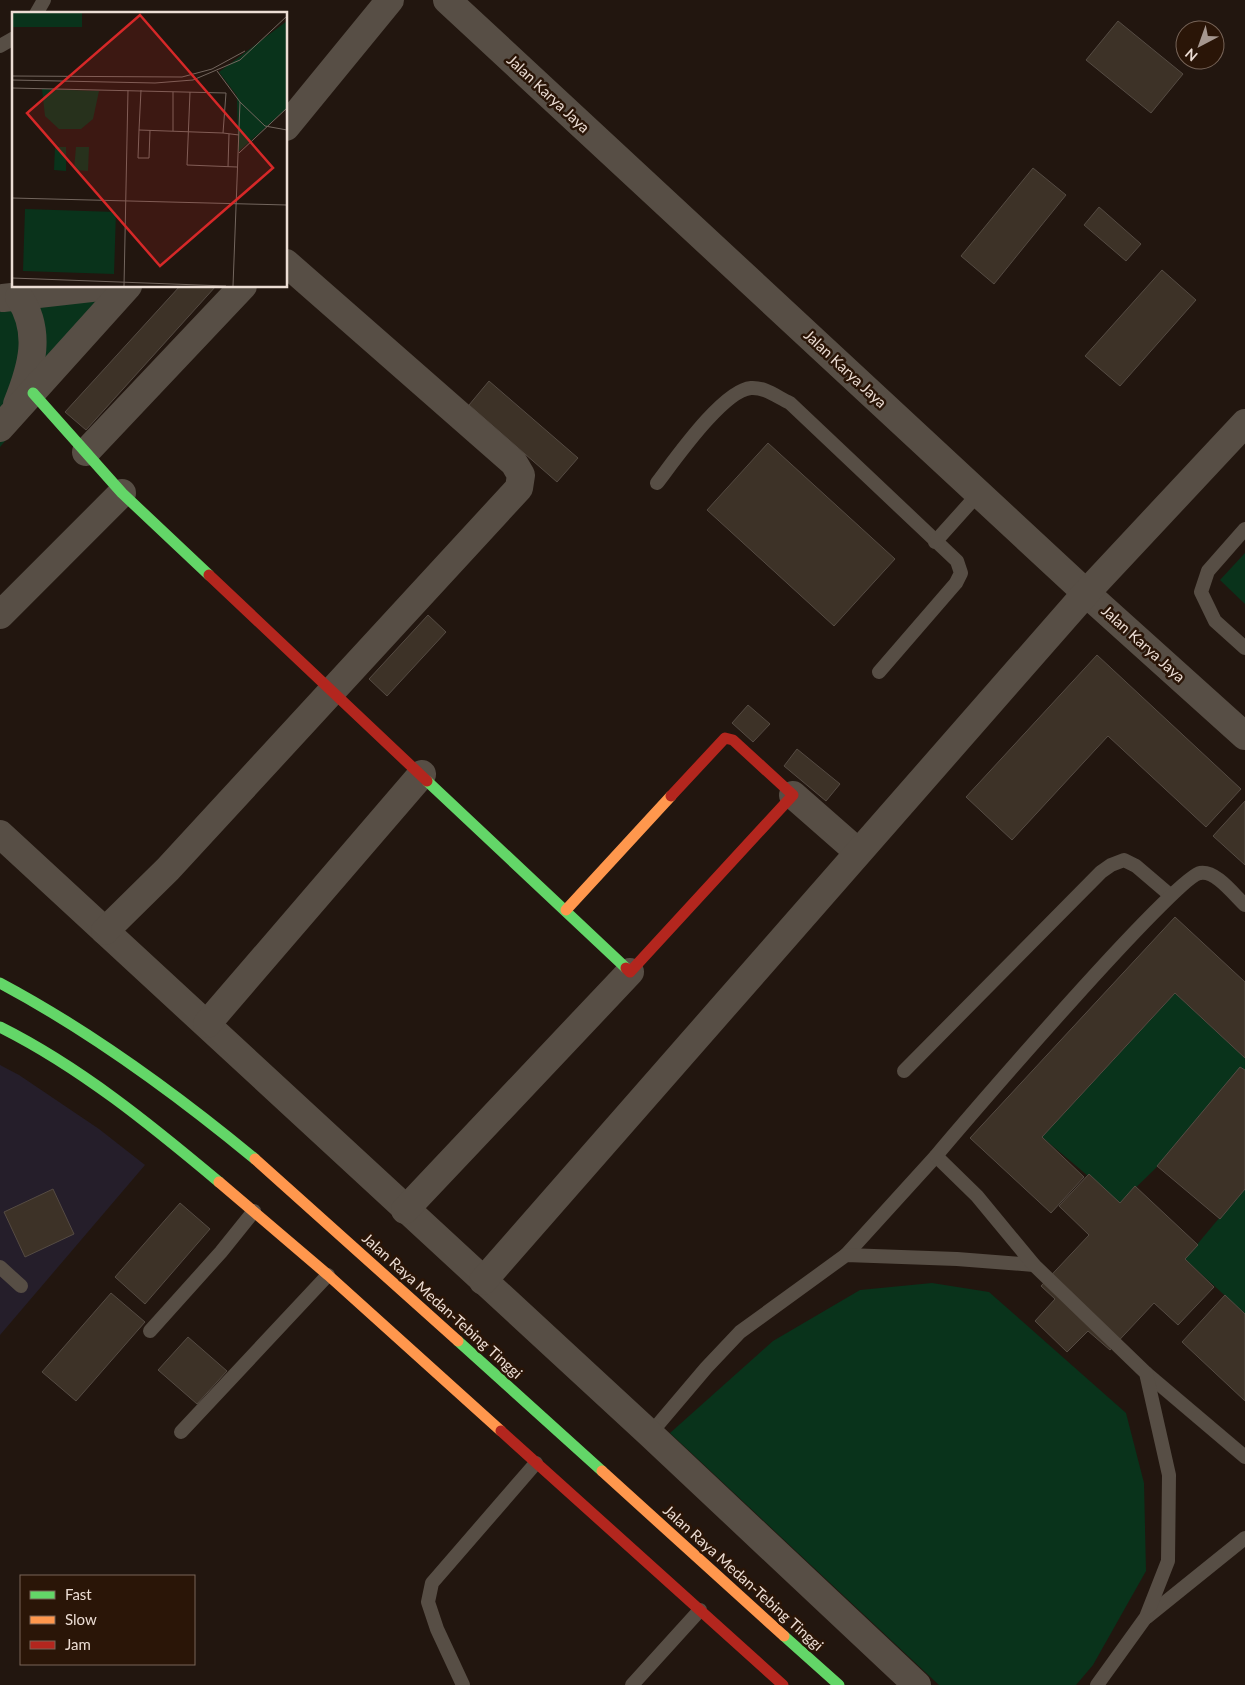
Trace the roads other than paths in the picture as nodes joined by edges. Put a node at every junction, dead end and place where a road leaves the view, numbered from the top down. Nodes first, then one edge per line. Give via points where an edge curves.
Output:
1 (44, 0) edge
2 (390, 0) edge
3 (448, 0) edge
4 (37, 12) edge
5 (12, 39) edge
6 (0, 46) edge
7 (288, 125) edge
8 (288, 265) edge
9 (92, 288) edge
10 (126, 288) edge
11 (241, 288) edge
12 (9, 298) edge
13 (33, 393) junction
14 (6, 421) edge
15 (1245, 423) edge
16 (86, 452) junction
17 (656, 483) dead end
18 (122, 493) junction
19 (979, 493) junction
20 (1245, 530) edge
21 (935, 542) junction
22 (1086, 593) junction
23 (0, 615) edge
24 (1245, 648) edge
25 (879, 672) dead end
26 (334, 692) junction
27 (1245, 736) edge
28 (422, 774) junction
29 (793, 795) junction
30 (0, 834) edge
31 (858, 852) junction
32 (1170, 895) junction
33 (1245, 905) edge
34 (566, 910) junction
35 (105, 931) junction
36 (630, 972) junction
37 (0, 983) edge
38 (206, 1024) junction
39 (5, 1029) edge
40 (0, 1045) edge
41 (904, 1071) dead end
42 (936, 1156) junction
43 (406, 1210) junction
44 (254, 1211) junction
45 (846, 1255) junction
46 (1034, 1265) junction
47 (0, 1267) edge
48 (328, 1275) junction
49 (483, 1281) junction
50 (21, 1286) dead end
51 (150, 1331) dead end
52 (1146, 1373) junction
53 (182, 1432) dead end
54 (650, 1434) junction
55 (1245, 1458) edge
56 (536, 1463) junction
57 (1245, 1538) edge
58 (700, 1610) junction
59 (1146, 1617) junction
60 (463, 1685) edge
61 (632, 1685) edge
62 (783, 1685) edge
63 (839, 1685) edge
64 (917, 1685) edge
65 (1097, 1685) edge

1 - 4 lane
2 - 7 street
3 - 19 street, Jalan Karya Jaya
5 - 6 lane
8 - 26 street via 514,463 521,475 519,488
9 - 12 street
10 - 13 street
11 - 16 street
12 - 14 street via 32,322 33,343 28,375
13 - 14 street
13 - 16 main road
15 - 22 street
16 - 18 main road
17 - 21 lane via 718,407 748,388 764,389 790,403
18 - 23 street
18 - 26 main road
19 - 21 lane
19 - 22 street, Jalan Karya Jaya
20 - 24 lane via 1208,571 1201,592 1215,621
21 - 25 lane via 957,561 961,573 956,583
22 - 27 street, Jalan Karya Jaya
22 - 31 street
26 - 28 main road
26 - 35 street via 168,869
28 - 34 main road
28 - 38 street
29 - 31 street
29 - 34 main road via 733,740 725,738
29 - 36 main road
30 - 35 street
31 - 49 street
32 - 33 lane via 1198,873 1206,872
32 - 41 lane via 1124,860 1101,872
32 - 42 lane via 980,1102
34 - 36 main road
35 - 38 street
36 - 43 street
37 - 63 main road, Jalan Raya Medan-Tebing Tinggi via 86,1031 213,1124
38 - 43 street
39 - 40 lane
39 - 44 main road via 70,1066 187,1155
42 - 45 lane
42 - 46 lane via 977,1196
43 - 49 street
44 - 48 main road
44 - 51 lane
45 - 46 lane via 957,1258
45 - 54 lane via 740,1332
46 - 52 lane
47 - 50 lane
48 - 53 lane
48 - 56 main road
49 - 54 street
52 - 55 lane
52 - 59 lane via 1169,1474 1168,1561
54 - 64 street
56 - 58 main road
56 - 60 lane via 432,1582 428,1602
57 - 59 lane
58 - 61 lane
58 - 62 main road
59 - 65 lane

